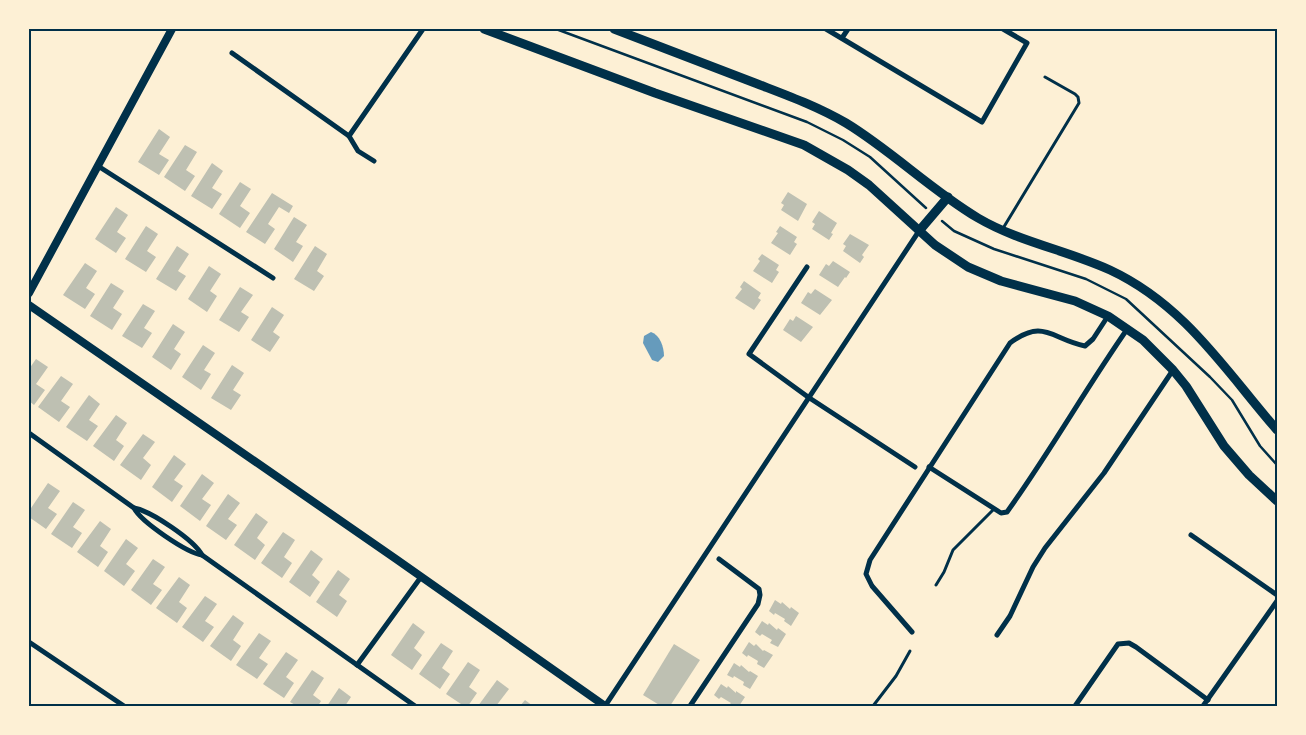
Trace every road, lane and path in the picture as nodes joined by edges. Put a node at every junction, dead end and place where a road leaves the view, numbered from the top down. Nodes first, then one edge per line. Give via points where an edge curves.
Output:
1 (172, 29) edge
2 (423, 29) edge
3 (484, 29) edge
4 (614, 29) edge
5 (826, 29) edge
6 (848, 29) edge
7 (1003, 29) edge
8 (842, 38) junction
9 (232, 53) dead end
10 (1045, 77) dead end
11 (349, 136) junction
12 (374, 161) dead end
13 (98, 166) junction
14 (948, 197) junction
15 (1002, 230) junction
16 (919, 231) junction
17 (807, 267) dead end
18 (273, 278) dead end
19 (29, 293) edge
20 (29, 305) edge
21 (1108, 316) junction
22 (1128, 328) junction
23 (1173, 370) junction
24 (808, 397) junction
25 (1277, 430) edge
26 (29, 433) edge
27 (915, 467) dead end
28 (929, 467) junction
29 (1277, 500) edge
30 (134, 508) junction
31 (995, 509) junction
32 (1191, 535) dead end
33 (202, 555) junction
34 (719, 560) dead end
35 (421, 577) junction
36 (936, 585) dead end
37 (1277, 595) edge
38 (1277, 601) edge
39 (912, 632) dead end
40 (997, 635) dead end
41 (29, 642) edge
42 (910, 651) dead end
43 (358, 666) junction
44 (1208, 700) junction
45 (124, 706) edge
46 (415, 706) edge
47 (605, 706) edge
48 (690, 706) edge
49 (873, 706) edge
50 (1075, 706) edge
51 (1203, 706) edge

1 - 13 street
2 - 11 street
3 - 16 main road via 804,145 869,185
4 - 14 main road via 814,106 870,138
5 - 8 street
6 - 8 street
7 - 8 street via 1027,43 982,122
9 - 11 street
10 - 15 lane via 1075,94 1079,103
11 - 12 street via 358,151
13 - 18 street
13 - 19 street
14 - 15 main road
14 - 16 main road
15 - 25 main road via 1111,271 1161,302 1208,347
16 - 21 main road via 951,257 986,275 1075,301
16 - 24 street
17 - 24 street via 749,354
20 - 35 street
21 - 22 main road
21 - 28 street via 1085,346 1043,330 1032,330 1010,342
22 - 23 main road
22 - 31 street via 1007,512
23 - 29 main road via 1224,446
23 - 40 street via 1104,474 1045,548
24 - 27 street
24 - 47 street
26 - 30 street
28 - 31 street
28 - 39 street via 870,560 866,574 872,586
30 - 33 street via 149,513 192,542
30 - 33 street via 144,521 187,550
31 - 36 lane via 953,550
32 - 37 street
33 - 43 street
34 - 48 street via 759,588 760,595 758,604
35 - 43 street
35 - 47 street
38 - 44 street
41 - 45 street
42 - 49 lane
43 - 46 street
44 - 50 street via 1136,647 1118,644
44 - 51 street

